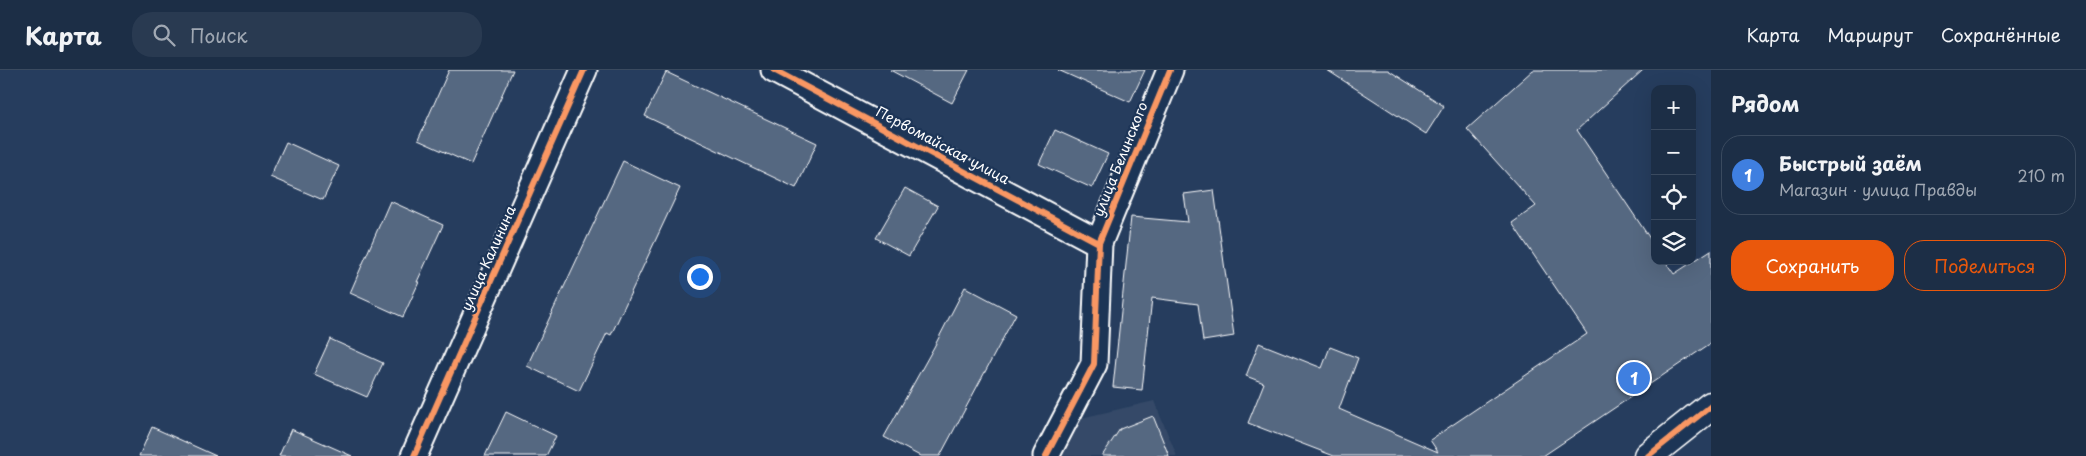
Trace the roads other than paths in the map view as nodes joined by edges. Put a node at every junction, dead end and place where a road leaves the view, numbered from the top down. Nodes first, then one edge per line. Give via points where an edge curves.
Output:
1 (584, 70) edge
2 (774, 70) edge
3 (1170, 70) edge
4 (1099, 243) junction
5 (1711, 406) edge
6 (414, 456) edge
7 (1046, 456) edge
8 (1648, 456) edge

1 - 6 street, улица Калинина
2 - 4 street, Первомайская улица
3 - 4 street, улица Белинского
4 - 7 street, улица Белинского via 1094,364
5 - 8 street

